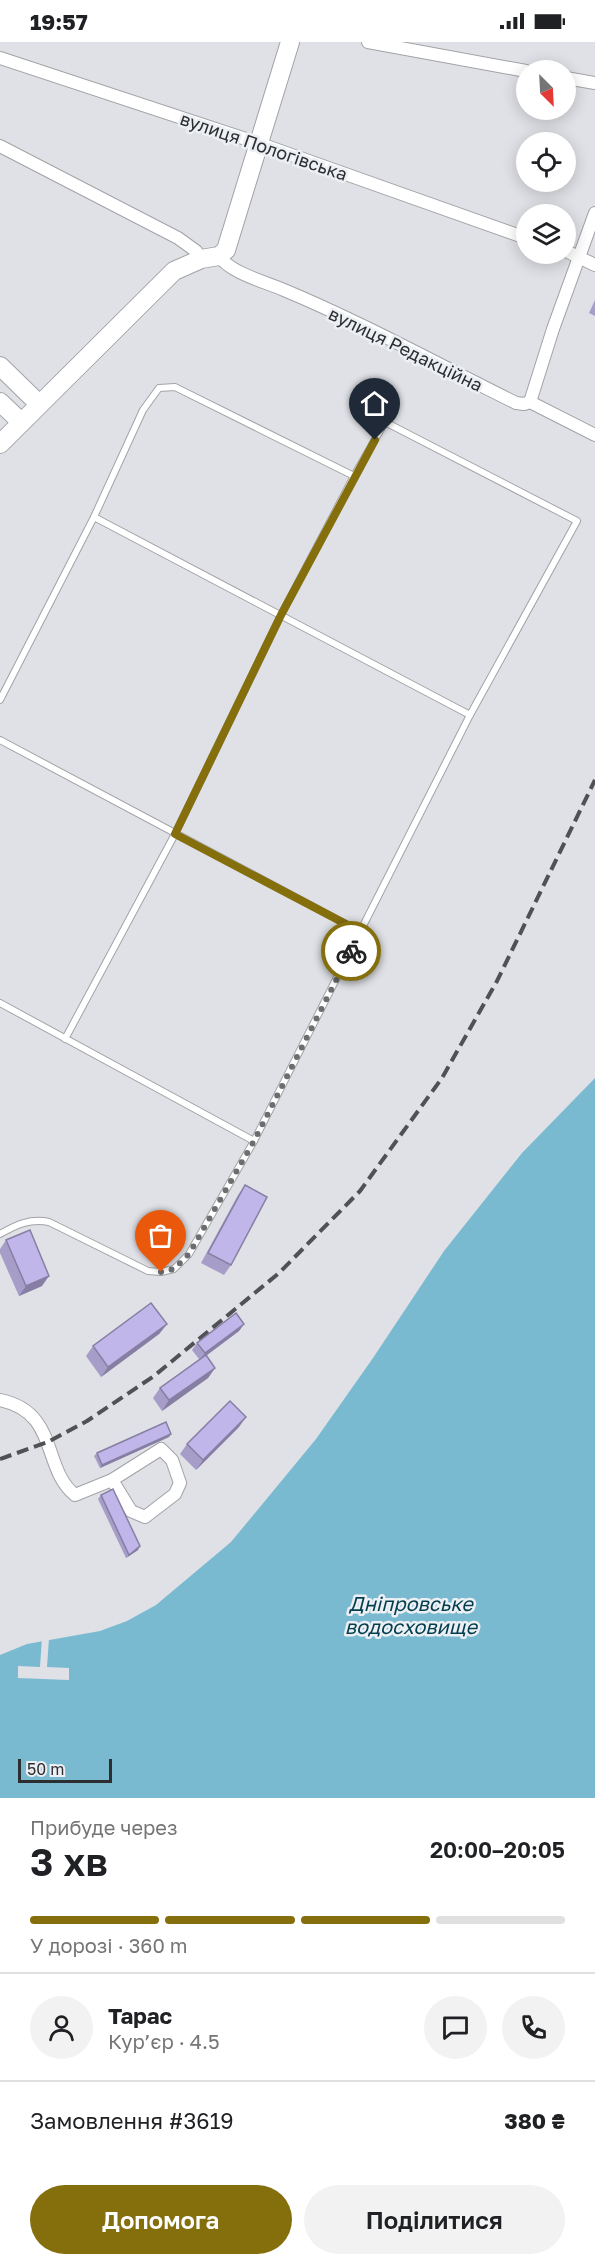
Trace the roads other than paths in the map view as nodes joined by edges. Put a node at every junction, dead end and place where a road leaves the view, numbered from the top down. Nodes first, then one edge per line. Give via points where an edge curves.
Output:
1 (290, 42) edge
2 (368, 42) edge
3 (0, 58) edge
4 (516, 69) edge
5 (576, 80) edge
6 (595, 83) edge
7 (258, 143) junction
8 (0, 146) edge
9 (595, 213) edge
10 (516, 234) edge
11 (576, 255) edge
12 (219, 256) junction
13 (579, 256) junction
14 (201, 259) junction
15 (595, 265) edge
16 (0, 366) edge
17 (0, 402) edge
18 (530, 402) junction
19 (39, 404) junction
20 (21, 422) junction
21 (595, 435) edge
22 (0, 444) edge
23 (354, 477) junction
24 (94, 517) junction
25 (281, 615) junction
26 (0, 700) edge
27 (470, 715) junction
28 (0, 740) edge
29 (175, 834) junction
30 (361, 932) junction
31 (0, 1004) edge
32 (65, 1039) junction
33 (254, 1141) junction
34 (0, 1234) edge
35 (0, 1400) edge
36 (112, 1480) junction

1 - 7 street
2 - 4 street
3 - 7 street, вулиця Пологівська
5 - 6 street
7 - 10 street, вулиця Пологівська
7 - 12 street via 228,244
8 - 14 street via 178,238
9 - 13 street
11 - 13 street
12 - 14 street
12 - 18 street, вулиця Редакційна via 234,268 516,402
13 - 15 street
13 - 18 street
14 - 19 street via 174,271
16 - 19 street
17 - 20 street
18 - 21 street, вулиця Редакційна
19 - 20 street
20 - 22 street
23 - 24 lane via 176,387 159,388 143,410
23 - 25 lane
23 - 27 lane via 385,422 577,521
24 - 25 lane
24 - 26 lane
25 - 27 lane
25 - 29 lane
27 - 30 lane
28 - 29 lane
29 - 30 lane
29 - 32 lane
30 - 33 lane
31 - 32 lane
32 - 33 lane
33 - 34 lane via 189,1254 174,1269 148,1271 48,1222 36,1220
35 - 36 street via 19,1405 36,1420 65,1487 75,1495
36 - 36 street via 161,1449 172,1461 180,1483 175,1494 146,1517 131,1511

